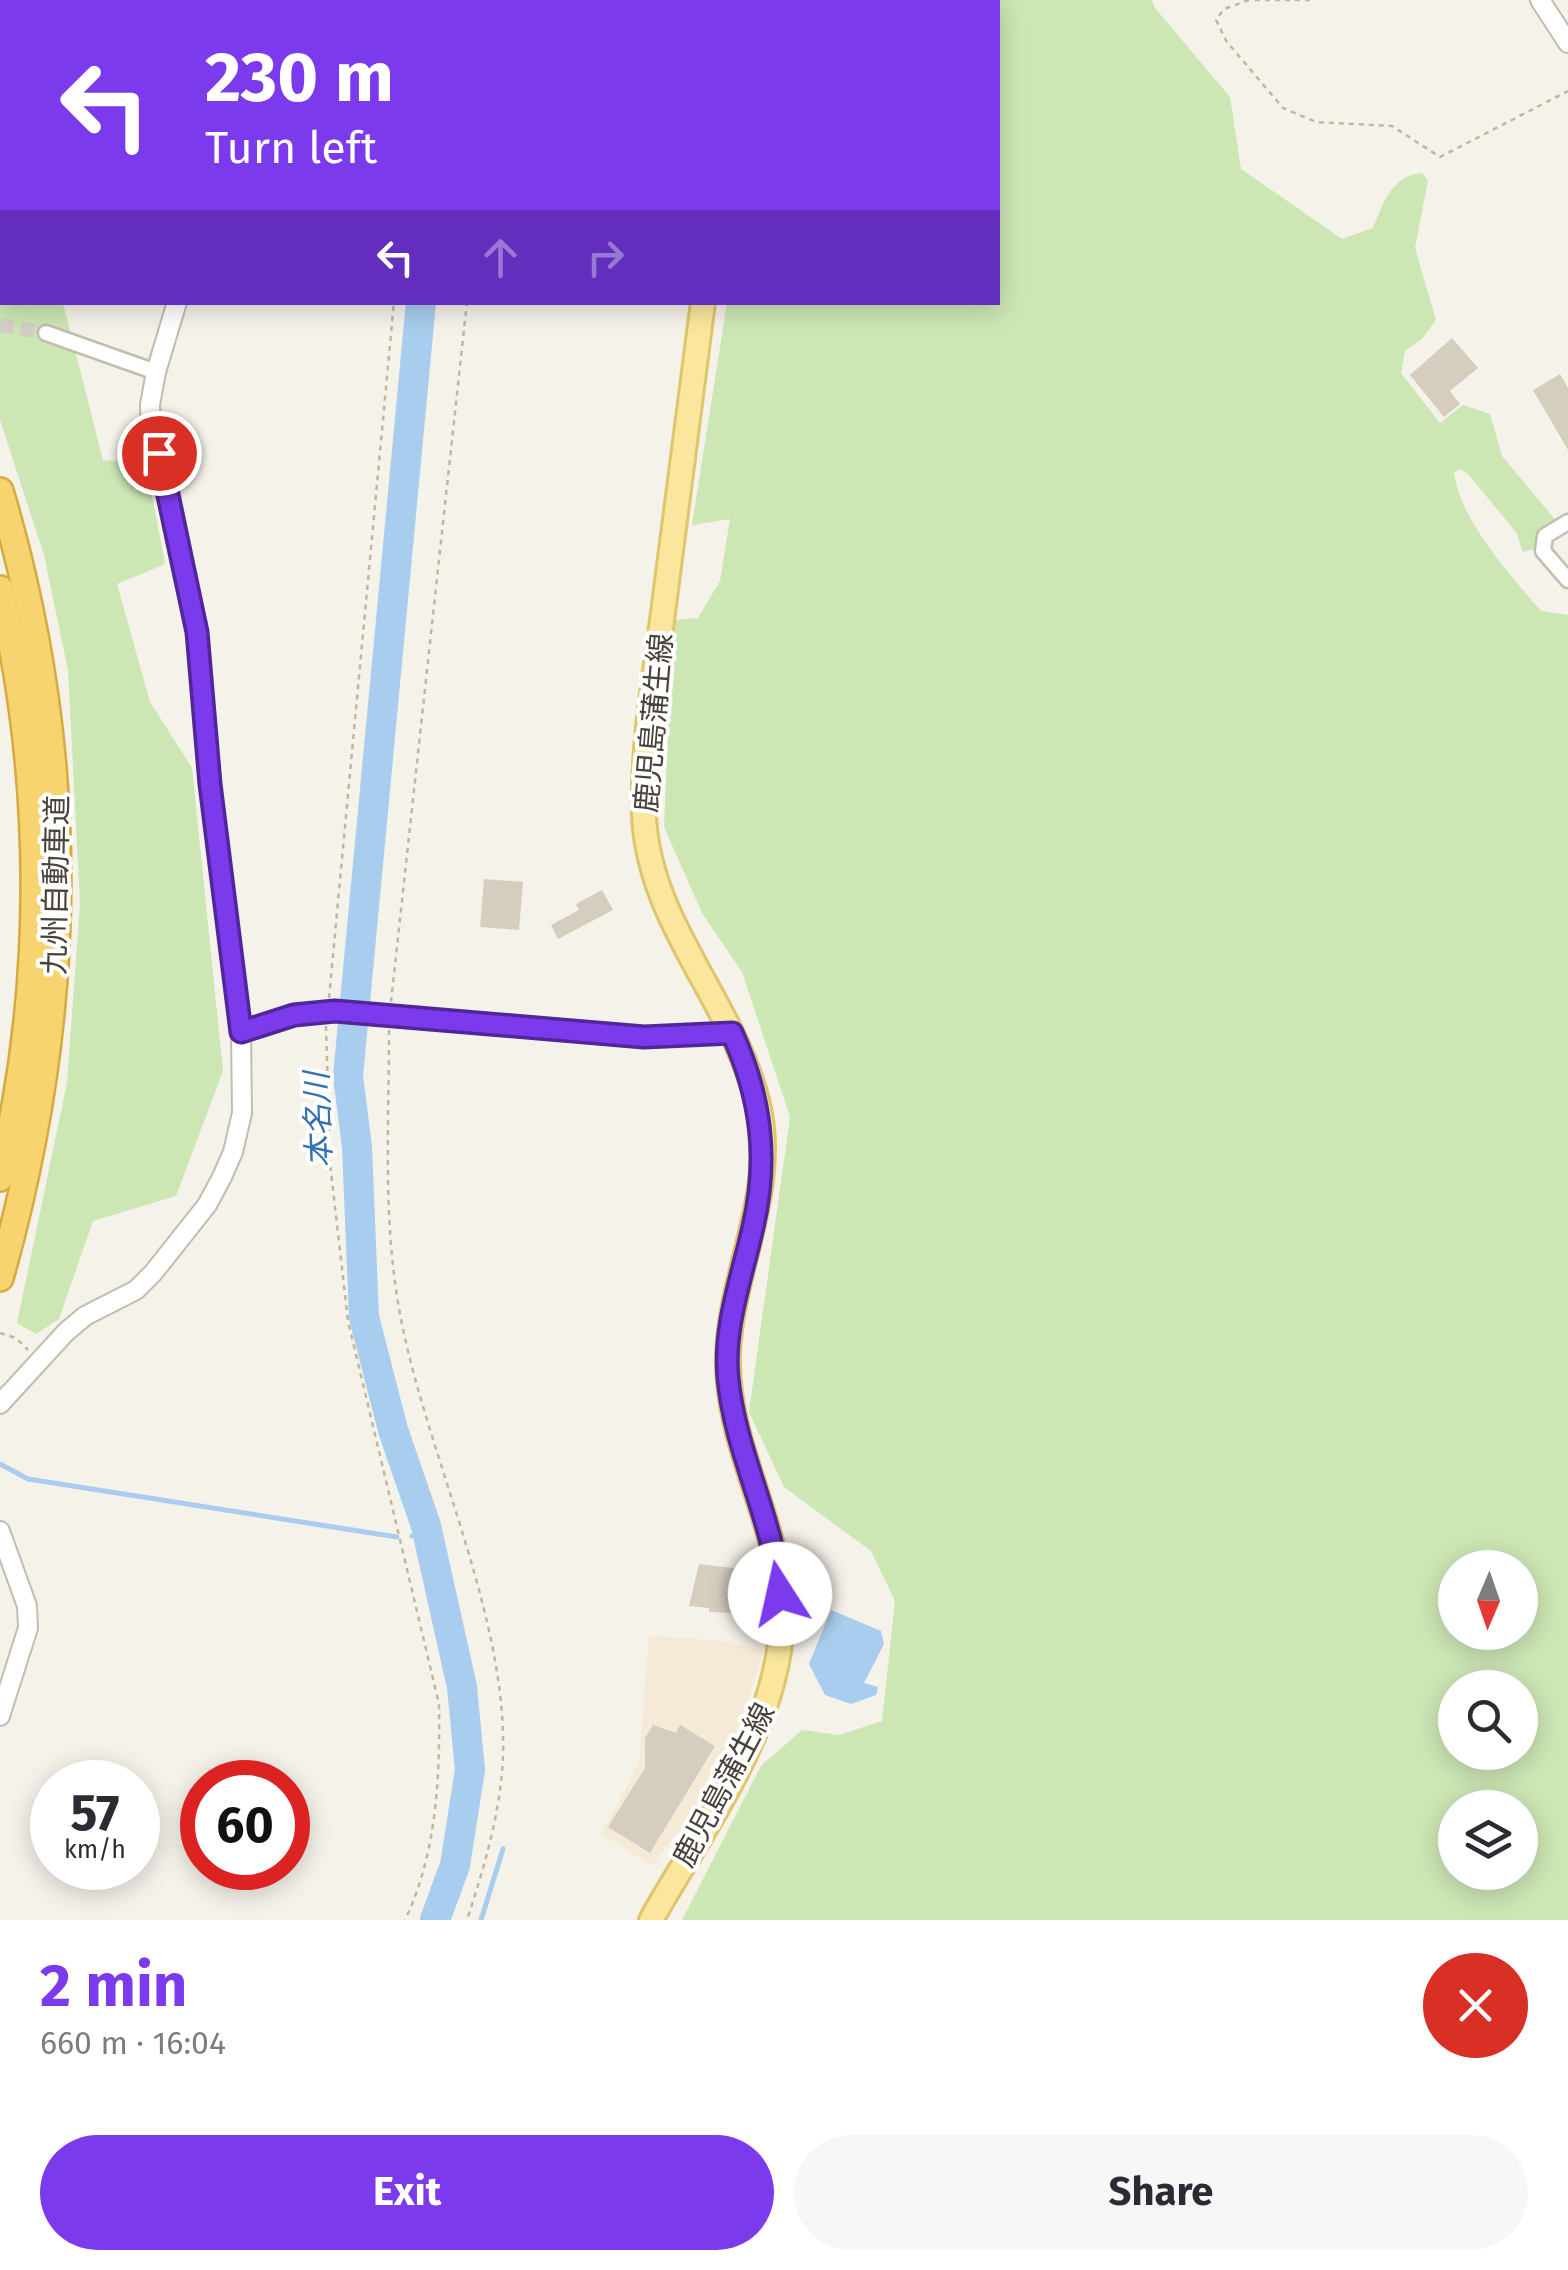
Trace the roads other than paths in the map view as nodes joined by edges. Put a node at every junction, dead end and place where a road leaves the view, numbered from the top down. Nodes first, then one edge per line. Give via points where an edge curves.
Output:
1 (1540, 0) edge
2 (1568, 43) edge
3 (176, 305) edge
4 (703, 305) edge
5 (46, 333) tunnel mouth
6 (156, 372) junction
7 (0, 492) edge
8 (1568, 522) edge
9 (1568, 580) edge
10 (0, 589) edge
11 (241, 1032) junction
12 (732, 1033) junction
13 (0, 1178) edge
14 (0, 1278) edge
15 (0, 1404) edge
16 (0, 1530) edge
17 (0, 1716) edge
18 (652, 1920) edge

1 - 2 street
3 - 6 street
4 - 12 main road, 鹿児島蒲生線 via 648,726 644,818 666,908
5 - 6 street
6 - 11 street via 151,431 197,632
7 - 14 highway, 九州自動車道 via 46,686 60,849 44,1083
8 - 9 street via 1545,536 1543,551
10 - 13 highway, 九州自動車道 via 22,706 34,848 28,1010
11 - 12 street via 331,1011 644,1037
11 - 15 street via 242,1113 234,1152 207,1204 136,1290 85,1316
12 - 18 main road, 鹿児島蒲生線 via 760,1115 763,1154 733,1305 728,1377 779,1573 782,1646 766,1712
16 - 17 street via 27,1606 28,1628

